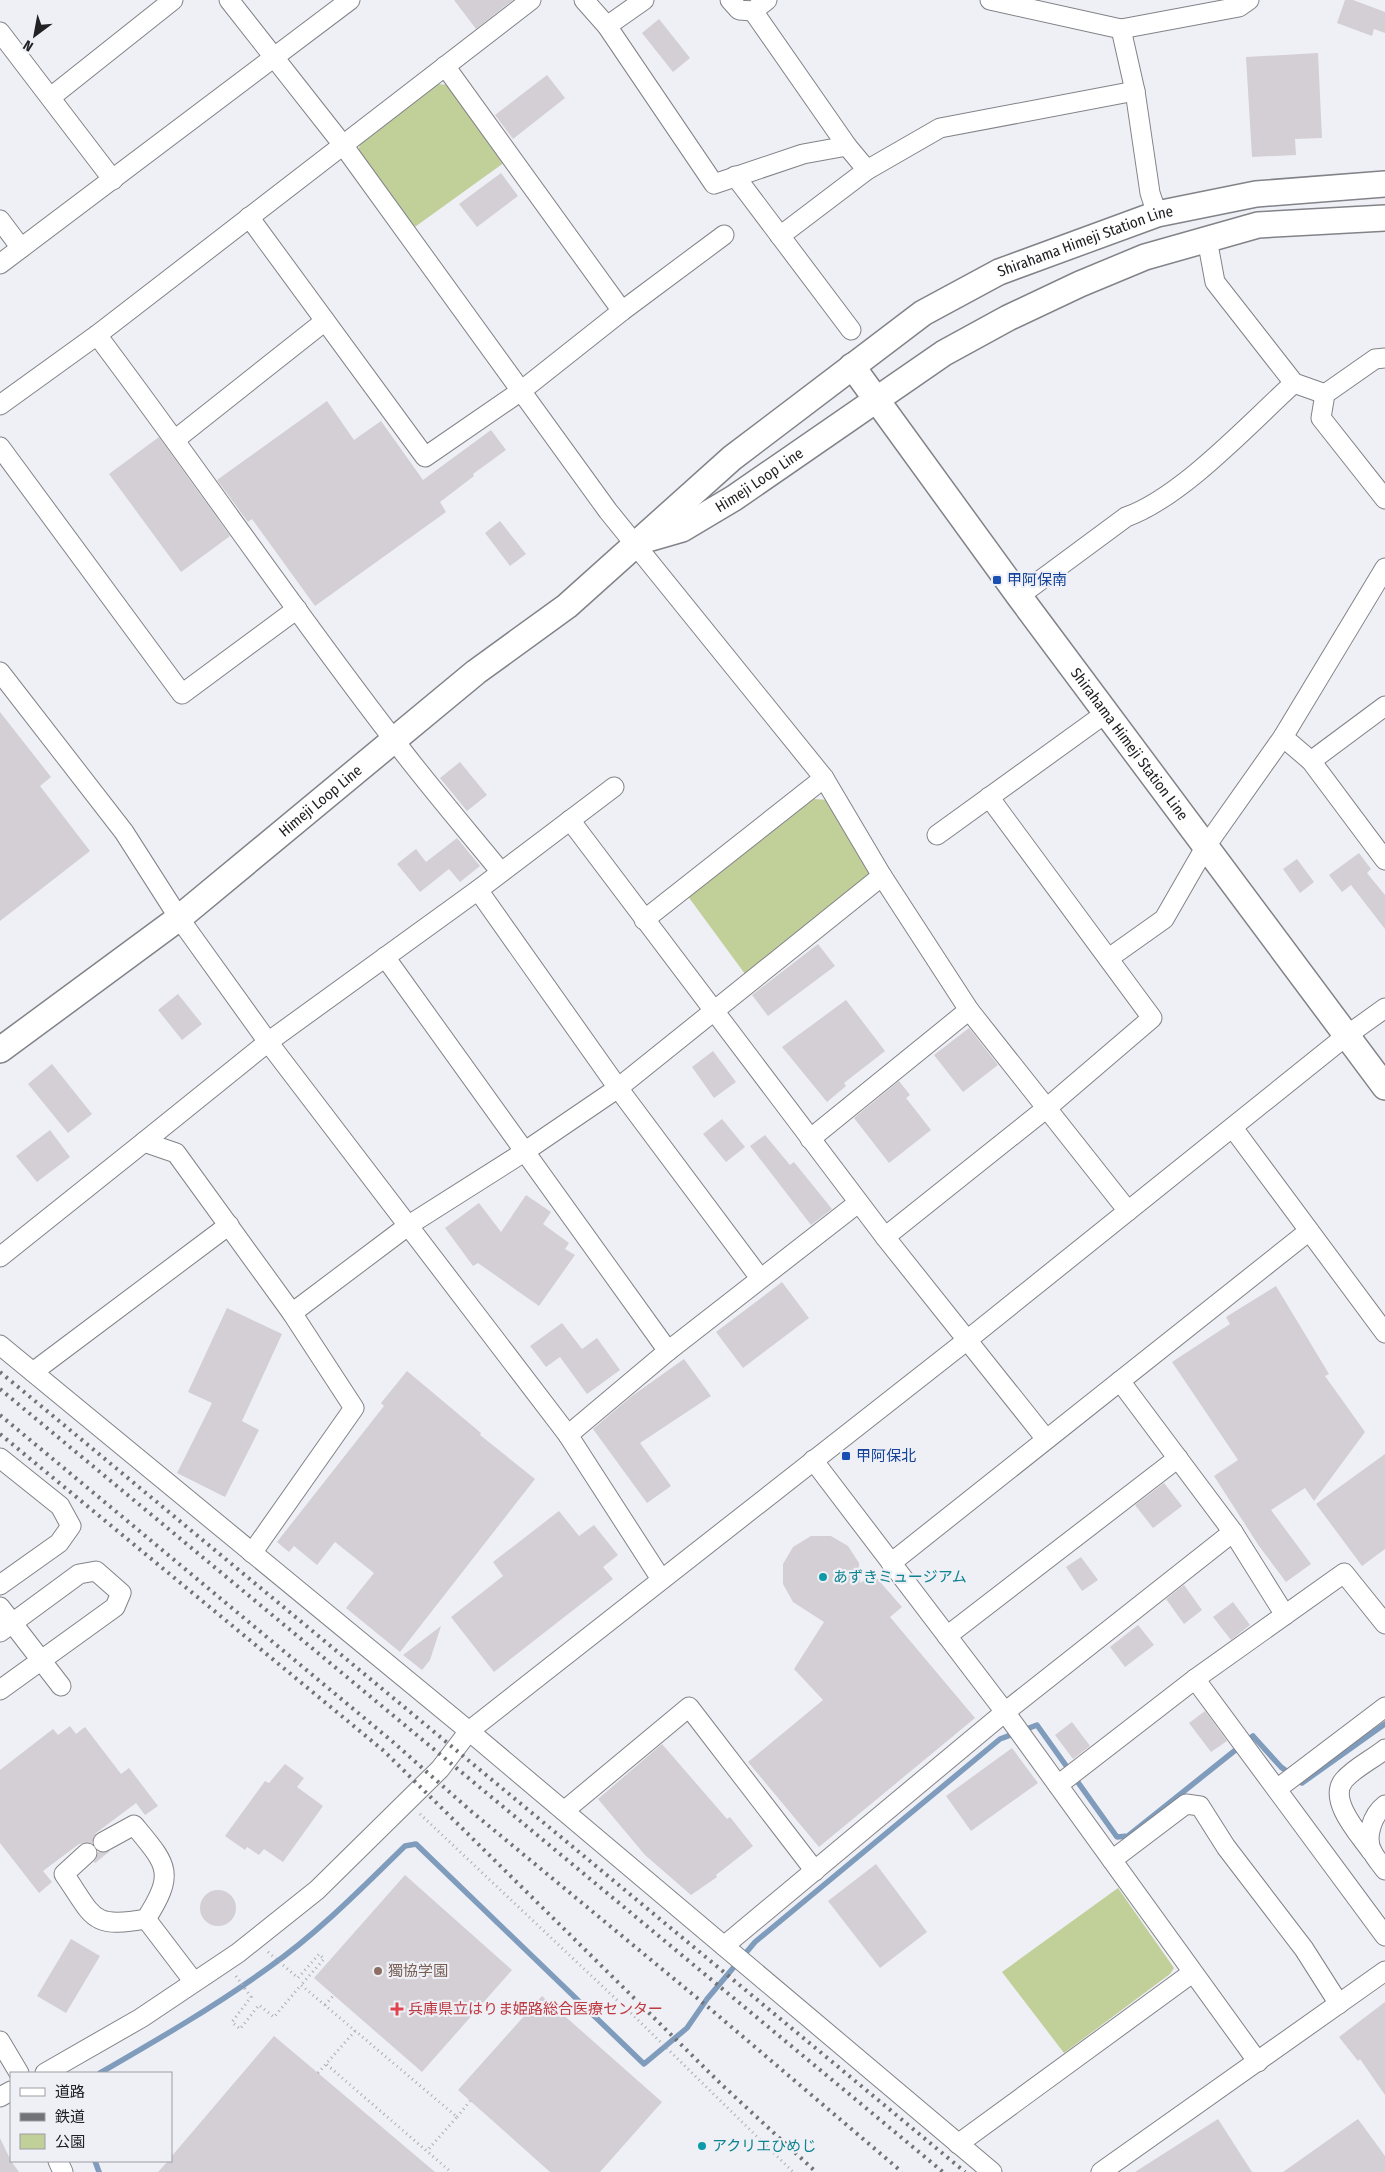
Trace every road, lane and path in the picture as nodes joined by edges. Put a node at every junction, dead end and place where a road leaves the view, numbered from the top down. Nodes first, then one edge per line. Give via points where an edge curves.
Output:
1 (173, 0) edge
2 (229, 0) edge
3 (350, 0) edge
4 (531, 0) edge
5 (584, 0) edge
6 (644, 0) edge
7 (730, 0) edge
8 (990, 0) edge
9 (1249, 0) edge
10 (760, 5) edge
11 (607, 26) junction
12 (1121, 29) junction
13 (0, 32) edge
14 (272, 58) junction
15 (445, 66) junction
16 (1135, 91) junction
17 (51, 97) junction
18 (343, 145) junction
19 (847, 146) junction
20 (867, 170) junction
21 (735, 176) junction
22 (112, 180) junction
23 (1385, 184) edge
24 (1157, 214) junction
25 (249, 217) junction
26 (1385, 218) edge
27 (0, 220) edge
28 (724, 235) dead end
29 (780, 236) junction
30 (1207, 239) junction
31 (21, 248) junction
32 (0, 264) edge
33 (622, 311) junction
34 (325, 321) junction
35 (851, 330) dead end
36 (97, 335) junction
37 (1385, 358) edge
38 (852, 366) junction
39 (1294, 383) junction
40 (521, 391) junction
41 (1326, 394) junction
42 (875, 399) junction
43 (0, 405) edge
44 (176, 439) junction
45 (0, 447) edge
46 (1385, 499) edge
47 (635, 543) junction
48 (1385, 568) edge
49 (1019, 596) junction
50 (296, 609) junction
51 (0, 672) edge
52 (1385, 706) edge
53 (1106, 713) junction
54 (1283, 737) junction
55 (395, 741) junction
56 (1311, 760) junction
57 (824, 778) junction
58 (614, 787) dead end
59 (989, 797) junction
60 (570, 820) junction
61 (937, 835) dead end
62 (1206, 846) junction
63 (1385, 860) edge
64 (501, 872) junction
65 (882, 876) junction
66 (478, 890) junction
67 (179, 918) junction
68 (644, 920) junction
69 (385, 957) junction
70 (1109, 958) junction
71 (1385, 1008) edge
72 (969, 1010) junction
73 (713, 1012) junction
74 (1346, 1036) junction
75 (268, 1042) junction
76 (0, 1050) edge
77 (1385, 1087) edge
78 (618, 1088) junction
79 (1048, 1107) junction
80 (1233, 1128) junction
81 (810, 1139) junction
82 (144, 1142) junction
83 (524, 1152) junction
84 (858, 1203) junction
85 (1128, 1211) junction
86 (229, 1225) junction
87 (409, 1225) junction
88 (1309, 1231) junction
89 (885, 1237) junction
90 (0, 1257) edge
91 (760, 1278) junction
92 (292, 1313) junction
93 (1385, 1332) edge
94 (966, 1341) junction
95 (0, 1345) edge
96 (668, 1352) junction
97 (32, 1372) junction
98 (1120, 1381) junction
99 (568, 1435) junction
100 (1046, 1439) junction
101 (0, 1458) edge
102 (1178, 1458) junction
103 (813, 1460) junction
104 (1233, 1532) junction
105 (252, 1553) junction
106 (891, 1562) junction
107 (661, 1579) junction
108 (0, 1585) edge
109 (0, 1606) edge
110 (1285, 1615) junction
111 (1385, 1624) edge
112 (6, 1628) edge
113 (947, 1636) junction
114 (41, 1660) junction
115 (1195, 1679) junction
116 (60, 1686) dead end
117 (0, 1690) edge
118 (1385, 1707) edge
119 (1005, 1712) junction
120 (469, 1731) junction
121 (1385, 1750) edge
122 (1067, 1778) junction
123 (1277, 1789) junction
124 (408, 1802) junction
125 (1383, 1809) edge
126 (564, 1811) junction
127 (103, 1842) dead end
128 (1371, 1852) junction
129 (87, 1853) dead end
130 (1112, 1860) junction
131 (1385, 1870) edge
132 (815, 1871) junction
133 (146, 1919) junction
134 (1385, 1936) edge
135 (724, 1946) junction
136 (268, 1952) dead end
137 (1385, 1971) edge
138 (1192, 1973) junction
139 (236, 1976) dead end
140 (194, 1982) junction
141 (301, 1985) junction
142 (334, 1995) dead end
143 (1339, 2004) junction
144 (325, 2006) junction
145 (355, 2031) junction
146 (0, 2040) edge
147 (1258, 2062) junction
148 (326, 2064) junction
149 (18, 2072) edge
150 (47, 2072) edge
151 (318, 2073) dead end
152 (470, 2102) dead end
153 (457, 2117) junction
154 (958, 2144) junction
155 (427, 2151) junction
156 (451, 2172) edge
157 (793, 2172) edge
158 (992, 2172) edge
159 (1101, 2172) edge

1 - 17 street
2 - 14 street
3 - 14 street
4 - 15 street
5 - 11 street
6 - 11 street
7 - 10 street via 739,10
8 - 12 street
9 - 12 street via 1239,7
10 - 19 street
11 - 21 street via 714,184
12 - 16 street
13 - 17 street
14 - 18 street
14 - 22 street
15 - 18 street
15 - 33 street
16 - 20 street via 940,128
16 - 24 street via 1150,193
17 - 22 street
18 - 25 street
18 - 40 street
19 - 20 street
19 - 21 street via 803,154
20 - 29 street
21 - 29 street
22 - 31 street
23 - 24 main road, Shirahama Himeji Station Line via 1256,194
24 - 38 main road, Shirahama Himeji Station Line via 999,272 923,313
25 - 34 street
25 - 36 street
26 - 30 main road via 1258,225
27 - 31 street
28 - 33 street
29 - 35 street
30 - 39 street via 1215,282
30 - 42 main road via 1145,257 1008,318 944,353
31 - 32 street
33 - 40 street
34 - 40 street via 425,457
34 - 44 street
36 - 43 street
36 - 44 street
37 - 41 street via 1375,359
38 - 42 main road, Shirahama Himeji Station Line
38 - 47 main road, Himeji Loop Line via 732,458
39 - 41 street
39 - 49 street via 1203,466 1146,510 1126,517
40 - 47 street
41 - 46 street via 1321,418
42 - 47 main road, Himeji Loop Line via 719,506 682,528
42 - 49 main road, Shirahama Himeji Station Line
44 - 50 street
45 - 50 street via 182,694
47 - 55 main road, Himeji Loop Line via 567,606 476,672
47 - 57 street
48 - 54 street
49 - 53 main road, Shirahama Himeji Station Line
50 - 55 street
51 - 67 street via 124,832
52 - 56 street
53 - 59 street
53 - 62 main road, Shirahama Himeji Station Line
54 - 56 street
54 - 62 street
55 - 64 street
55 - 67 main road, Himeji Loop Line
56 - 63 street
57 - 65 street
57 - 68 street
58 - 60 street
59 - 61 street
59 - 70 street
60 - 64 street
60 - 68 street
62 - 70 street via 1164,919
62 - 74 main road, Shirahama Himeji Station Line
64 - 66 street
65 - 72 street
65 - 73 street
66 - 69 street
66 - 78 street
67 - 75 street
67 - 76 main road, Himeji Loop Line
68 - 73 street
69 - 75 street
69 - 83 street
70 - 79 street via 1152,1018
71 - 74 street
72 - 79 street
72 - 81 street
73 - 78 street
73 - 81 street
74 - 77 main road, Shirahama Himeji Station Line
74 - 80 street
75 - 82 street
75 - 87 street
78 - 83 street
78 - 91 street
79 - 85 street
79 - 89 street
80 - 85 street
80 - 88 street
81 - 84 street
82 - 86 street via 176,1153
82 - 90 street
83 - 87 street
83 - 96 street
84 - 89 street
84 - 91 street
85 - 94 street
86 - 92 street
86 - 97 street
87 - 92 street
87 - 99 street
88 - 93 street
88 - 98 street
89 - 94 street
91 - 96 street
92 - 105 street via 354,1408
94 - 100 street
94 - 103 street
95 - 97 street
96 - 99 street
97 - 105 street
98 - 100 street
98 - 102 street
99 - 107 street
100 - 106 street
101 - 108 street via 60,1506 71,1526 59,1543
102 - 104 street
102 - 113 street
103 - 106 street
103 - 107 street
104 - 110 street
104 - 119 street
105 - 120 street
106 - 113 street
107 - 120 street
109 - 112 street
110 - 111 street via 1344,1573
110 - 115 street
112 - 114 street
112 - 114 street via 80,1574 96,1571 121,1593 115,1607
113 - 119 street
114 - 116 street
114 - 117 street
115 - 122 street
115 - 123 street
118 - 123 street
119 - 122 street
119 - 132 street
120 - 124 street via 440,1769
120 - 126 street
121 - 128 street via 1343,1780 1339,1798 1346,1816
122 - 130 street
123 - 134 street
124 - 140 street via 317,1890
124 - 157 path
125 - 128 street via 1370,1828
126 - 132 street via 689,1707
126 - 135 street
127 - 133 street via 134,1825 153,1835 164,1866 165,1883
128 - 131 street
129 - 133 street via 64,1874 94,1917 110,1924
130 - 138 street
130 - 143 street via 1186,1804 1200,1806 1226,1847 1304,1949
132 - 135 street
133 - 140 street
135 - 154 street
136 - 141 path via 298,1978 318,1954 324,1959
137 - 143 street
138 - 147 street
138 - 154 street
139 - 141 path via 251,1997 232,2022 240,2029 259,2005 274,2017
140 - 150 street via 141,2018
141 - 144 path
142 - 144 path
143 - 147 street
144 - 145 path
145 - 148 path
145 - 153 path
146 - 149 street
147 - 159 street
148 - 151 path
148 - 155 path
152 - 153 path
153 - 155 path
154 - 158 street
155 - 156 path

